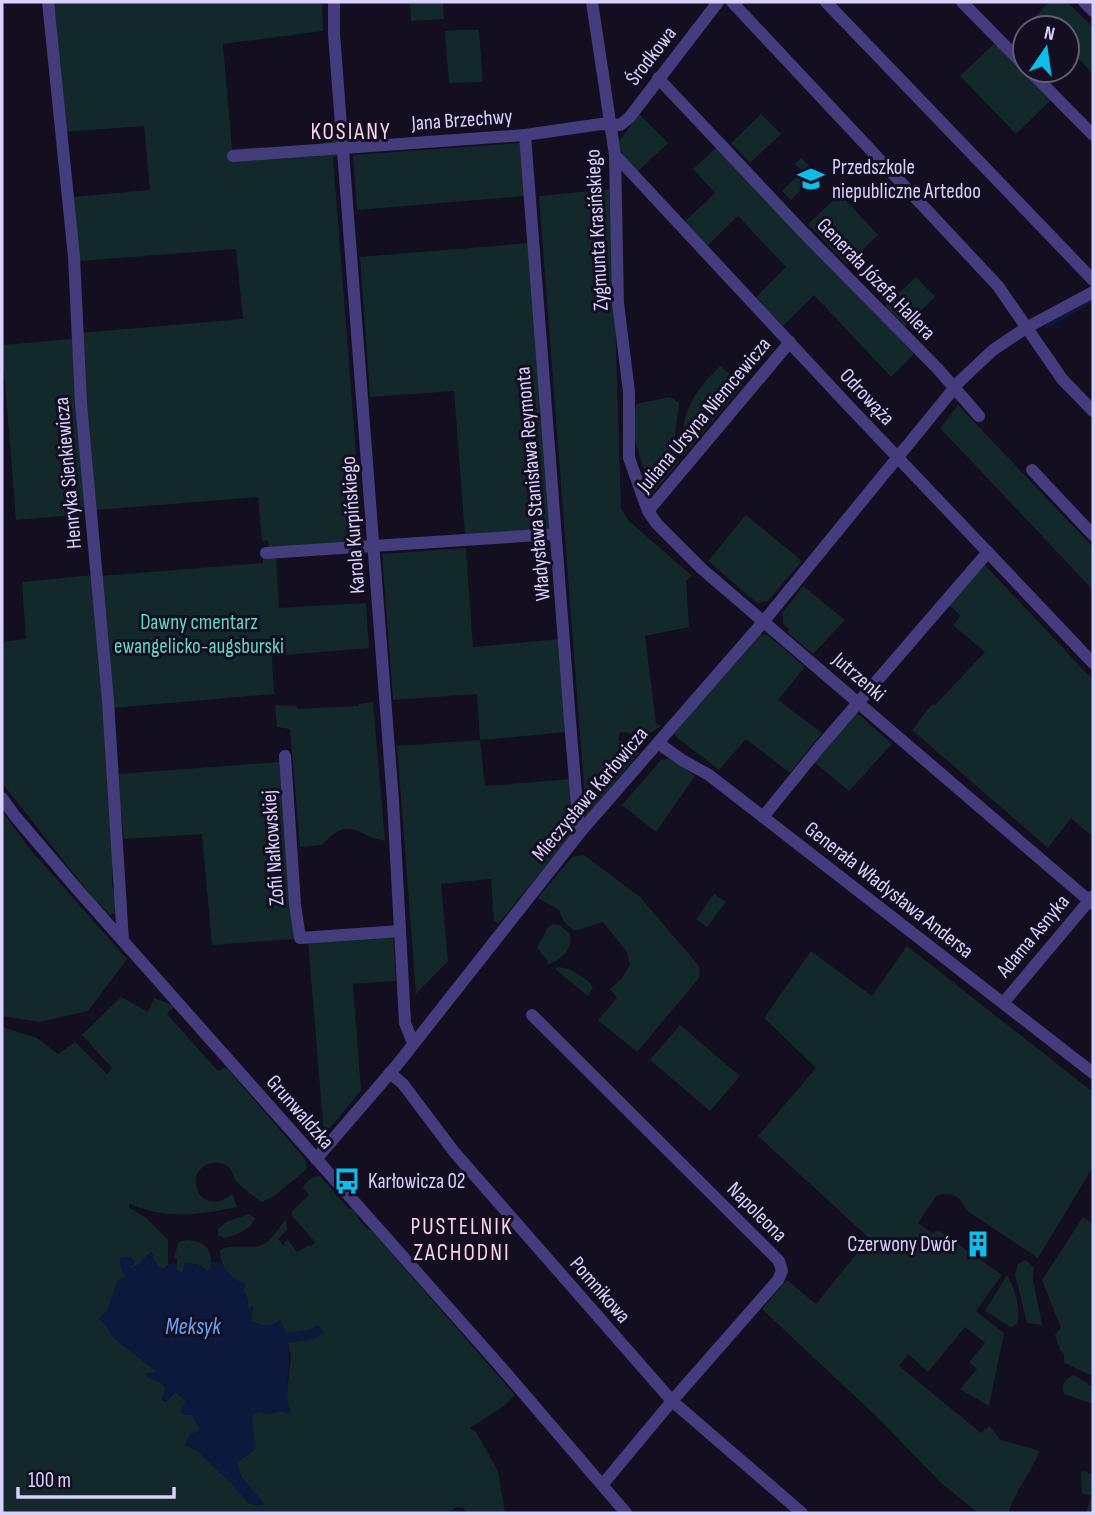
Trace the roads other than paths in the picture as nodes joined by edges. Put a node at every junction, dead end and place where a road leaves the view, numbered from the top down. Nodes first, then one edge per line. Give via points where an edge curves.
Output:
1 (48, 2) edge
2 (334, 2) edge
3 (592, 2) edge
4 (718, 2) edge
5 (732, 2) edge
6 (826, 2) edge
7 (962, 2) edge
8 (1084, 2) edge
9 (1093, 11) edge
10 (1011, 52) edge
11 (658, 78) junction
12 (1043, 84) edge
13 (610, 124) junction
14 (525, 135) junction
15 (1093, 135) edge
16 (343, 148) junction
17 (615, 155) junction
18 (233, 156) dead end
19 (1093, 280) edge
20 (1093, 292) edge
21 (1026, 328) junction
22 (790, 342) junction
23 (954, 388) junction
24 (1093, 411) edge
25 (979, 416) dead end
26 (629, 458) joint
27 (898, 458) junction
28 (1032, 470) dead end
29 (648, 512) junction
30 (555, 534) junction
31 (1093, 535) edge
32 (374, 546) junction
33 (988, 552) junction
34 (266, 553) dead end
35 (764, 621) junction
36 (1093, 663) edge
37 (860, 702) junction
38 (658, 743) junction
39 (285, 756) dead end
40 (2, 798) edge
41 (763, 817) junction
42 (582, 830) junction
43 (1091, 900) edge
44 (400, 931) junction
45 (123, 941) junction
46 (1004, 1002) junction
47 (532, 1016) dead end
48 (413, 1043) junction
49 (390, 1073) junction
50 (1093, 1073) edge
51 (316, 1159) junction
52 (672, 1401) junction
53 (603, 1484) junction
54 (626, 1513) edge
55 (802, 1513) edge

1 - 45 street, Henryka Sienkiewicza via 73,245
2 - 16 street, Karola Kurpińskiego
3 - 13 street, Zygmunta Krasińskiego
4 - 11 street, Środkowa
5 - 21 street via 998,286
6 - 19 street
7 - 10 street
8 - 9 street
11 - 13 street, Środkowa via 621,125
11 - 23 street, Generała Józefa Hallera
12 - 15 street
13 - 14 street, Jana Brzechwy
13 - 17 street, Zygmunta Krasińskiego
14 - 16 street, Jana Brzechwy
14 - 30 street, Władysława Stanisława Reymonta
16 - 18 street, Jana Brzechwy
16 - 32 street, Karola Kurpińskiego
17 - 22 street, Odrowąża
17 - 26 street, Zygmunta Krasińskiego via 618,303 629,392
20 - 21 street, Mieczysława Karłowicza
21 - 23 street, Mieczysława Karłowicza via 993,350
21 - 24 street via 1062,379
22 - 27 street, Odrowąża
22 - 29 street, Juliana Ursyna Niemcewicza
23 - 25 street, Generała Józefa Hallera
23 - 27 street, Mieczysława Karłowicza
26 - 29 street, Jutrzenki
27 - 33 street, Odrowąża
27 - 35 street, Mieczysława Karłowicza
28 - 31 street
29 - 35 street, Jutrzenki via 702,569
30 - 32 street
30 - 42 street, Władysława Stanisława Reymonta
32 - 34 street
32 - 44 street, Karola Kurpińskiego
33 - 36 street, Odrowąża
33 - 37 street
35 - 37 street, Jutrzenki
35 - 38 street, Mieczysława Karłowicza
37 - 41 street
37 - 43 street, Jutrzenki
38 - 41 street, Generała Władysława Andersa
38 - 42 street, Mieczysława Karłowicza
39 - 44 street, Zofii Nałkowskiej via 300,938
40 - 45 street, Grunwaldzka
41 - 46 street, Generała Władysława Andersa
42 - 48 street, Mieczysława Karłowicza
43 - 46 street, Adama Asnyka
44 - 48 street, Karola Kurpińskiego via 405,1023
45 - 51 street, Grunwaldzka
46 - 50 street, Generała Władysława Andersa
47 - 52 street, Napoleona via 779,1261 782,1271 778,1279
48 - 49 street, Mieczysława Karłowicza
49 - 51 street, Mieczysława Karłowicza
49 - 52 street, Pomnikowa via 454,1153
51 - 53 street, Grunwaldzka
52 - 53 street, Napoleona
52 - 55 street, Pomnikowa
53 - 54 street, Grunwaldzka

